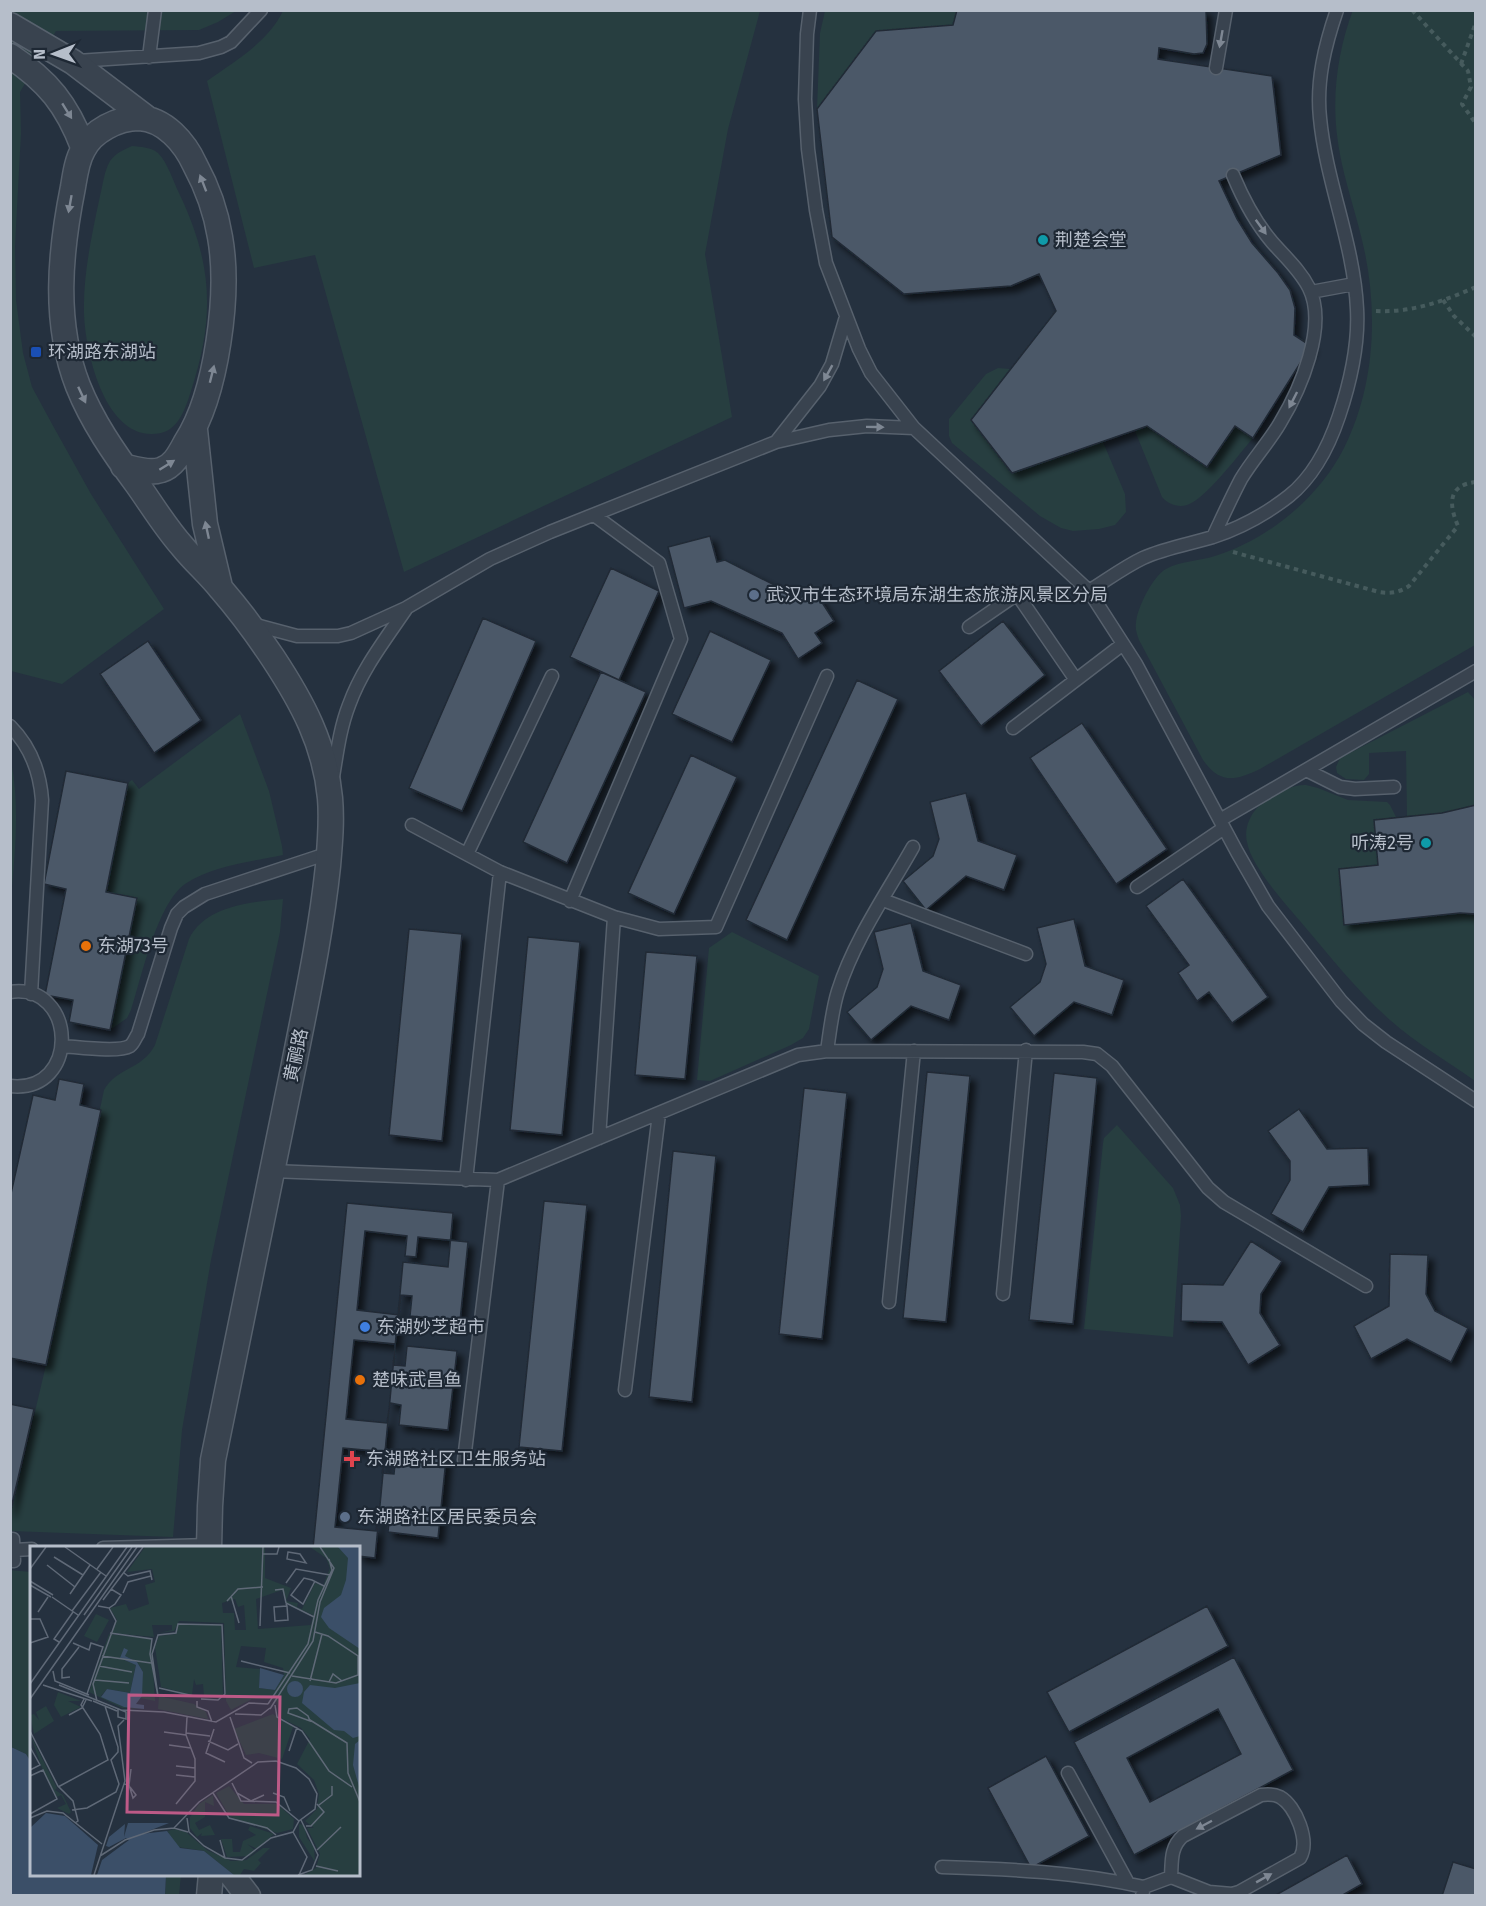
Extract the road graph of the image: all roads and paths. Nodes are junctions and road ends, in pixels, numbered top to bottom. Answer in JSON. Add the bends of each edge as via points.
{"nodes":[{"id":1,"x":155,"y":10,"type":"edge"},
{"id":2,"x":261,"y":10,"type":"edge"},
{"id":3,"x":810,"y":10,"type":"edge"},
{"id":4,"x":1226,"y":10,"type":"edge"},
{"id":5,"x":1336,"y":10,"type":"edge"},
{"id":6,"x":1412,"y":10,"type":"edge"},
{"id":7,"x":1476,"y":22,"type":"edge"},
{"id":8,"x":10,"y":25,"type":"edge"},
{"id":9,"x":10,"y":56,"type":"edge"},
{"id":10,"x":149,"y":57,"type":"junction"},
{"id":11,"x":73,"y":62,"type":"junction"},
{"id":12,"x":1461,"y":64,"type":"junction"},
{"id":13,"x":1216,"y":68,"type":"dead end"},
{"id":14,"x":148,"y":119,"type":"junction"},
{"id":15,"x":1476,"y":124,"type":"edge"},
{"id":16,"x":83,"y":147,"type":"junction"},
{"id":17,"x":1233,"y":175,"type":"dead end"},
{"id":18,"x":1354,"y":284,"type":"junction"},
{"id":19,"x":1476,"y":286,"type":"edge"},
{"id":20,"x":1311,"y":292,"type":"junction"},
{"id":21,"x":1443,"y":300,"type":"junction"},
{"id":22,"x":1357,"y":309,"type":"junction"},
{"id":23,"x":846,"y":317,"type":"junction"},
{"id":24,"x":1476,"y":337,"type":"edge"},
{"id":25,"x":914,"y":428,"type":"junction"},
{"id":26,"x":195,"y":430,"type":"junction"},
{"id":27,"x":776,"y":442,"type":"junction"},
{"id":28,"x":123,"y":466,"type":"junction"},
{"id":29,"x":1476,"y":482,"type":"edge"},
{"id":30,"x":594,"y":515,"type":"junction"},
{"id":31,"x":1213,"y":537,"type":"junction"},
{"id":32,"x":1194,"y":542,"type":"junction"},
{"id":33,"x":220,"y":587,"type":"junction"},
{"id":34,"x":1089,"y":591,"type":"junction"},
{"id":35,"x":406,"y":608,"type":"junction"},
{"id":36,"x":250,"y":624,"type":"junction"},
{"id":37,"x":969,"y":627,"type":"dead end"},
{"id":38,"x":1123,"y":644,"type":"junction"},
{"id":39,"x":1476,"y":671,"type":"edge"},
{"id":40,"x":552,"y":676,"type":"dead end"},
{"id":41,"x":827,"y":676,"type":"dead end"},
{"id":42,"x":1076,"y":680,"type":"junction"},
{"id":43,"x":10,"y":726,"type":"edge"},
{"id":44,"x":1013,"y":728,"type":"dead end"},
{"id":45,"x":1306,"y":770,"type":"junction"},
{"id":46,"x":1394,"y":787,"type":"dead end"},
{"id":47,"x":330,"y":797,"type":"junction"},
{"id":48,"x":1222,"y":824,"type":"junction"},
{"id":49,"x":412,"y":825,"type":"dead end"},
{"id":50,"x":913,"y":847,"type":"dead end"},
{"id":51,"x":329,"y":853,"type":"junction"},
{"id":52,"x":467,"y":854,"type":"junction"},
{"id":53,"x":500,"y":872,"type":"junction"},
{"id":54,"x":1137,"y":886,"type":"dead end"},
{"id":55,"x":883,"y":900,"type":"junction"},
{"id":56,"x":570,"y":901,"type":"junction"},
{"id":57,"x":614,"y":917,"type":"junction"},
{"id":58,"x":1026,"y":954,"type":"dead end"},
{"id":59,"x":10,"y":992,"type":"edge"},
{"id":60,"x":31,"y":994,"type":"junction"},
{"id":61,"x":63,"y":1046,"type":"junction"},
{"id":62,"x":1026,"y":1050,"type":"junction"},
{"id":63,"x":827,"y":1051,"type":"junction"},
{"id":64,"x":914,"y":1051,"type":"junction"},
{"id":65,"x":10,"y":1086,"type":"edge"},
{"id":66,"x":1476,"y":1101,"type":"edge"},
{"id":67,"x":658,"y":1114,"type":"junction"},
{"id":68,"x":599,"y":1138,"type":"junction"},
{"id":69,"x":272,"y":1171,"type":"junction"},
{"id":70,"x":466,"y":1180,"type":"junction"},
{"id":71,"x":498,"y":1180,"type":"junction"},
{"id":72,"x":1366,"y":1286,"type":"dead end"},
{"id":73,"x":1003,"y":1294,"type":"dead end"},
{"id":74,"x":889,"y":1302,"type":"dead end"},
{"id":75,"x":625,"y":1390,"type":"dead end"},
{"id":76,"x":464,"y":1460,"type":"dead end"},
{"id":77,"x":209,"y":1546,"type":"edge"},
{"id":78,"x":30,"y":1549,"type":"edge"},
{"id":79,"x":12,"y":1550,"type":"edge"},
{"id":80,"x":1068,"y":1773,"type":"dead end"},
{"id":81,"x":942,"y":1867,"type":"dead end"},
{"id":82,"x":211,"y":1876,"type":"edge"},
{"id":83,"x":232,"y":1876,"type":"edge"},
{"id":84,"x":1171,"y":1877,"type":"junction"},
{"id":85,"x":1128,"y":1883,"type":"junction"},
{"id":86,"x":1143,"y":1891,"type":"edge"},
{"id":87,"x":209,"y":1896,"type":"edge"},
{"id":88,"x":248,"y":1896,"type":"edge"}],
"edges":[{"from":1,"to":10,"type":"lane"},
{"from":2,"to":10,"type":"lane","via":[[238,36],[221,47]]},
{"from":3,"to":23,"type":"lane","via":[[805,99],[808,149],[826,263]]},
{"from":4,"to":13,"type":"lane","one_way":true},
{"from":5,"to":18,"type":"lane","via":[[1322,62],[1320,116]]},
{"from":6,"to":12,"type":"path"},
{"from":7,"to":12,"type":"path"},
{"from":8,"to":11,"type":"street"},
{"from":9,"to":16,"type":"street","one_way":true,"via":[[52,90],[74,122]]},
{"from":10,"to":11,"type":"lane"},
{"from":11,"to":14,"type":"street"},
{"from":12,"to":15,"type":"path","via":[[1471,82],[1462,104]]},
{"from":14,"to":16,"type":"street","via":[[116,122]]},
{"from":26,"to":14,"type":"street","one_way":true,"via":[[220,331],[220,238],[207,190],[189,152],[169,131]]},
{"from":16,"to":28,"type":"street","name":"黄鹂路","one_way":true,"via":[[64,244],[62,320],[77,383]]},
{"from":17,"to":20,"type":"lane","one_way":true,"via":[[1251,214],[1301,274]]},
{"from":18,"to":20,"type":"lane"},
{"from":18,"to":22,"type":"lane"},
{"from":19,"to":21,"type":"path"},
{"from":20,"to":31,"type":"lane","one_way":true,"via":[[1314,338],[1295,397],[1242,479]]},
{"from":21,"to":22,"type":"path","via":[[1398,310]]},
{"from":21,"to":24,"type":"path"},
{"from":22,"to":31,"type":"lane","via":[[1347,391],[1318,463],[1290,495],[1269,511]]},
{"from":23,"to":25,"type":"lane","via":[[872,373]]},
{"from":23,"to":27,"type":"lane","one_way":true,"via":[[832,364],[820,386]]},
{"from":27,"to":25,"type":"lane","one_way":true,"via":[[867,426]]},
{"from":25,"to":34,"type":"lane"},
{"from":28,"to":26,"type":"street","one_way":true,"via":[[162,470],[175,461]]},
{"from":33,"to":26,"type":"street","one_way":true,"via":[[206,524]]},
{"from":27,"to":30,"type":"lane"},
{"from":28,"to":33,"type":"street","name":"黄鹂路","via":[[181,545]]},
{"from":29,"to":32,"type":"path","via":[[1463,484],[1453,496],[1452,510],[1458,526],[1409,586],[1395,592],[1379,592]]},
{"from":30,"to":35,"type":"lane","via":[[490,559]]},
{"from":30,"to":56,"type":"lane","via":[[659,563],[681,639]]},
{"from":31,"to":32,"type":"lane"},
{"from":32,"to":34,"type":"lane","via":[[1143,558]]},
{"from":33,"to":36,"type":"street","name":"黄鹂路"},
{"from":34,"to":38,"type":"lane"},
{"from":35,"to":36,"type":"lane","via":[[338,636],[297,636]]},
{"from":35,"to":47,"type":"lane","via":[[373,656],[348,705]]},
{"from":36,"to":47,"type":"street","name":"黄鹂路","via":[[309,717]]},
{"from":37,"to":42,"type":"lane","via":[[1017,594]]},
{"from":38,"to":42,"type":"lane"},
{"from":38,"to":48,"type":"lane"},
{"from":39,"to":45,"type":"lane"},
{"from":40,"to":52,"type":"lane"},
{"from":41,"to":57,"type":"lane","via":[[716,927],[659,929]]},
{"from":42,"to":44,"type":"lane"},
{"from":43,"to":60,"type":"lane","via":[[35,762],[41,789]]},
{"from":45,"to":46,"type":"lane","via":[[1340,787]]},
{"from":45,"to":48,"type":"lane"},
{"from":47,"to":51,"type":"street","name":"黄鹂路"},
{"from":48,"to":54,"type":"lane"},
{"from":48,"to":66,"type":"lane","via":[[1268,906],[1341,1001],[1386,1042]]},
{"from":49,"to":52,"type":"lane"},
{"from":50,"to":55,"type":"lane"},
{"from":51,"to":61,"type":"lane","via":[[205,894],[184,907],[171,928],[133,1043],[118,1049]]},
{"from":51,"to":69,"type":"street","name":"黄鹂路","via":[[312,978]]},
{"from":52,"to":53,"type":"lane"},
{"from":53,"to":56,"type":"lane"},
{"from":53,"to":70,"type":"lane"},
{"from":55,"to":58,"type":"lane"},
{"from":55,"to":63,"type":"lane","via":[[844,974]]},
{"from":56,"to":57,"type":"lane"},
{"from":57,"to":68,"type":"lane"},
{"from":59,"to":60,"type":"lane"},
{"from":60,"to":61,"type":"lane","via":[[56,1014]]},
{"from":61,"to":65,"type":"lane","via":[[48,1074],[35,1083]]},
{"from":62,"to":64,"type":"lane"},
{"from":62,"to":72,"type":"lane","via":[[1083,1052],[1105,1058],[1208,1188],[1224,1202]]},
{"from":62,"to":73,"type":"lane"},
{"from":63,"to":64,"type":"lane"},
{"from":63,"to":67,"type":"lane","via":[[798,1055]]},
{"from":64,"to":74,"type":"lane"},
{"from":67,"to":68,"type":"lane"},
{"from":67,"to":75,"type":"lane"},
{"from":68,"to":71,"type":"lane"},
{"from":69,"to":70,"type":"lane"},
{"from":69,"to":77,"type":"street","name":"黄鹂路","via":[[213,1460]]},
{"from":70,"to":71,"type":"lane"},
{"from":71,"to":76,"type":"lane"},
{"from":78,"to":79,"type":"lane"},
{"from":80,"to":85,"type":"lane"},
{"from":81,"to":85,"type":"lane","via":[[1046,1871]]},
{"from":82,"to":87,"type":"street"},
{"from":83,"to":88,"type":"street"},
{"from":84,"to":84,"type":"lane","one_way":true,"via":[[1218,1894],[1239,1892],[1300,1858],[1303,1833],[1282,1798],[1261,1795],[1176,1842]]},
{"from":84,"to":86,"type":"lane"},
{"from":85,"to":86,"type":"lane"}]}
